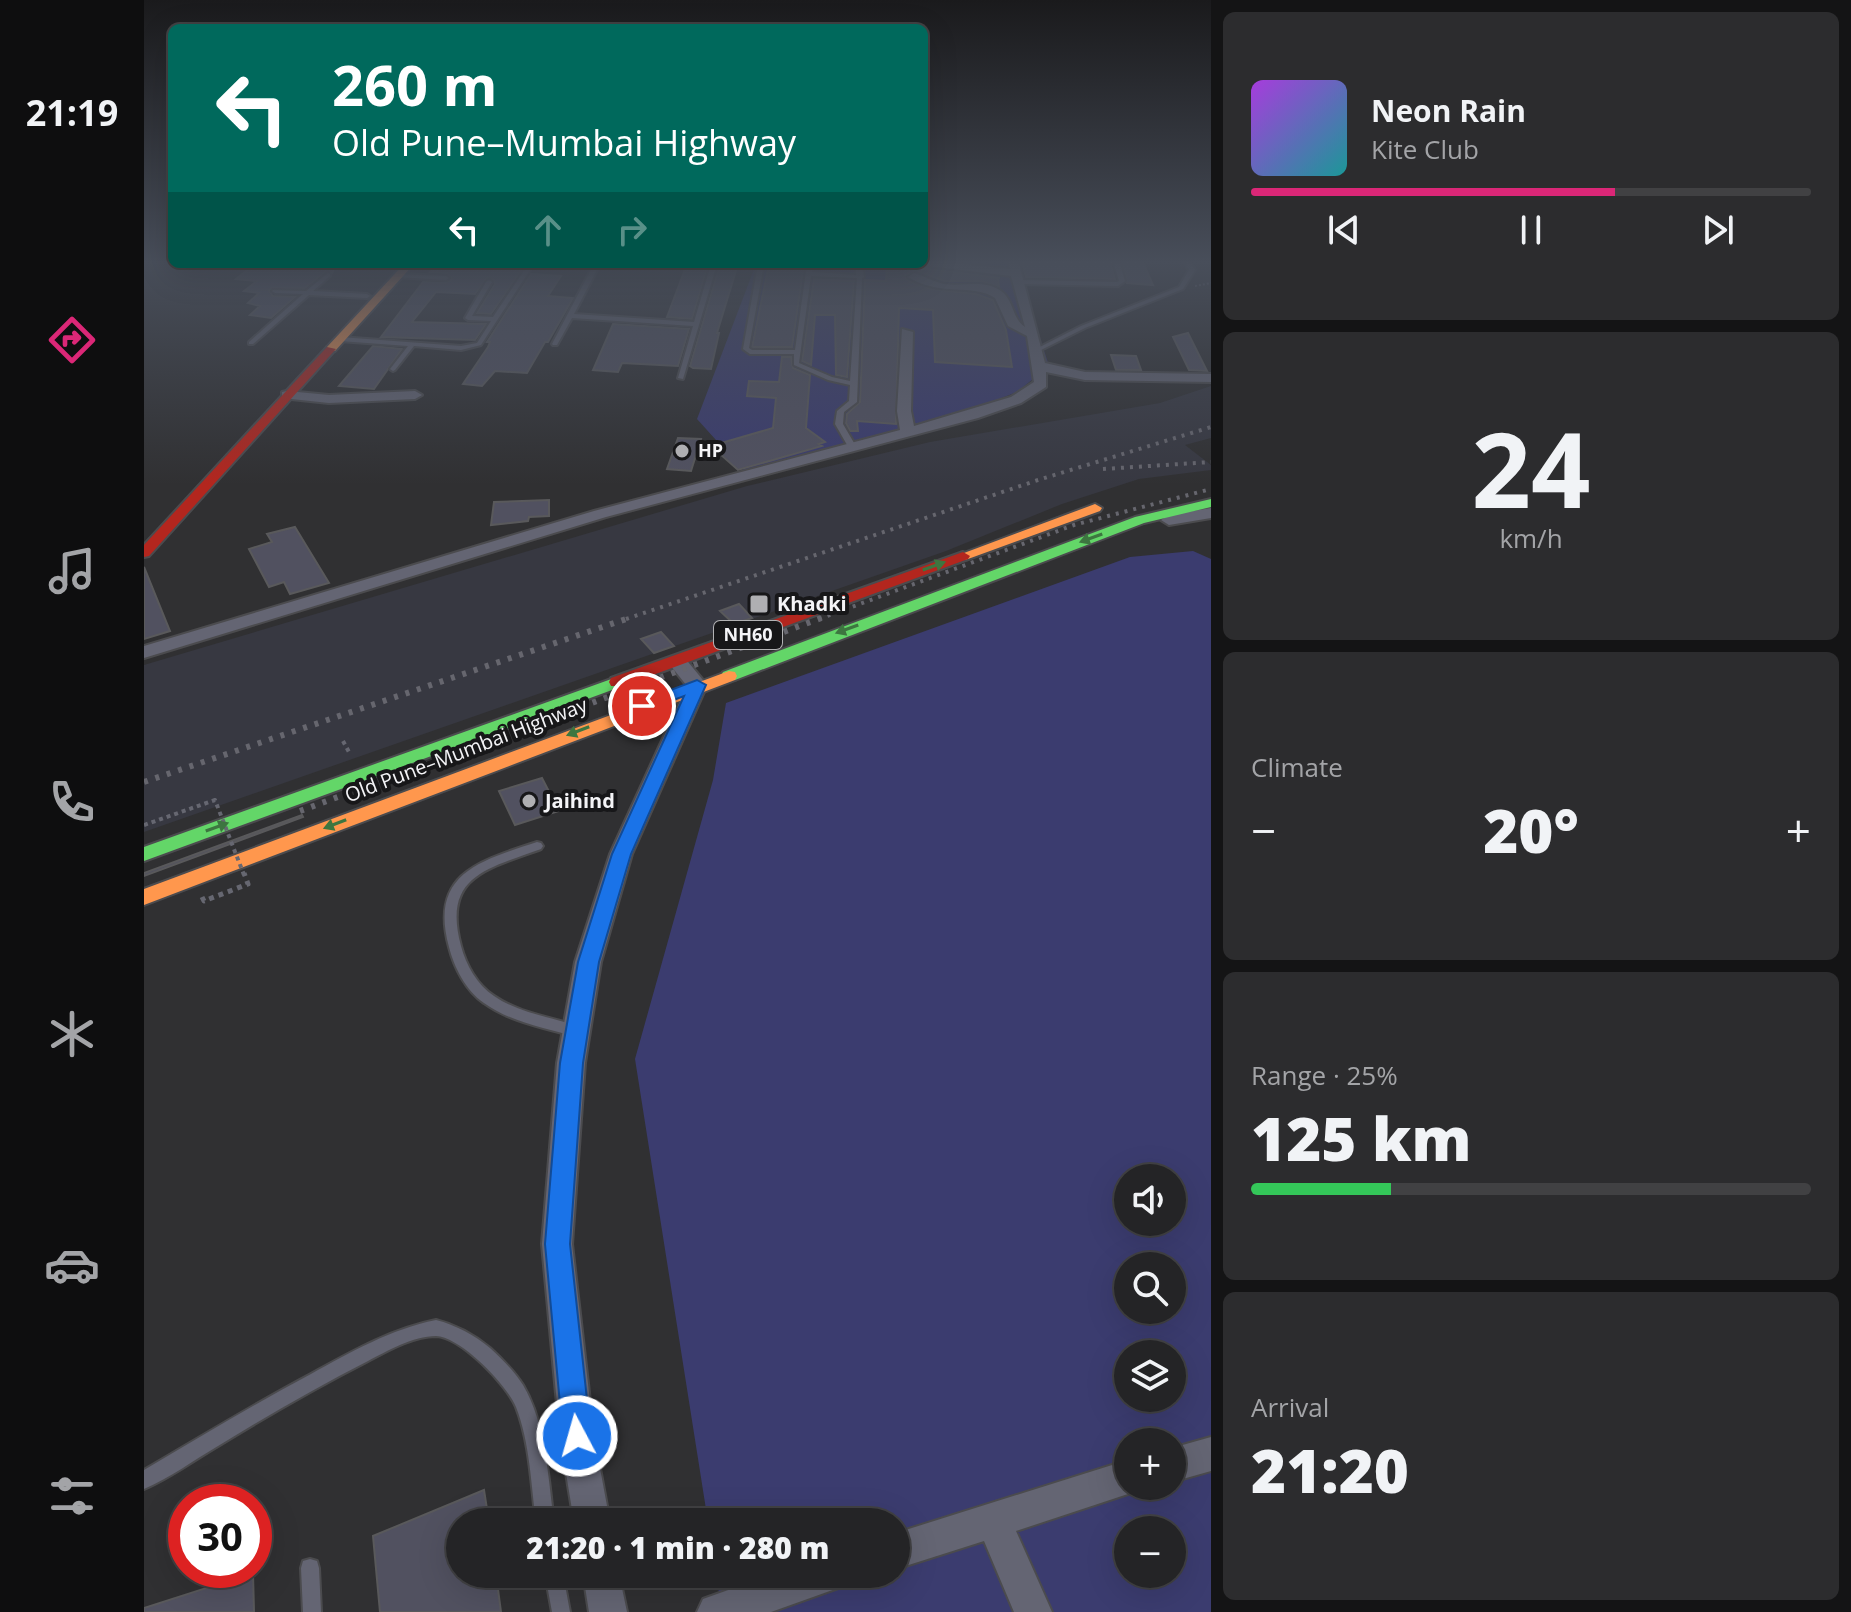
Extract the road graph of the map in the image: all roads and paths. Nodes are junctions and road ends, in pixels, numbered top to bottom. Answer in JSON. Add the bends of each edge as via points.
{"nodes":[{"id":1,"x":260,"y":335,"type":"edge"},
{"id":2,"x":331,"y":335,"type":"edge"},
{"id":3,"x":343,"y":335,"type":"edge"},
{"id":4,"x":487,"y":335,"type":"edge"},
{"id":5,"x":560,"y":335,"type":"edge"},
{"id":6,"x":693,"y":335,"type":"edge"},
{"id":7,"x":748,"y":335,"type":"edge"},
{"id":8,"x":800,"y":335,"type":"edge"},
{"id":9,"x":857,"y":335,"type":"edge"},
{"id":10,"x":907,"y":335,"type":"edge"},
{"id":11,"x":1024,"y":335,"type":"edge"},
{"id":12,"x":1033,"y":335,"type":"edge"},
{"id":13,"x":1067,"y":335,"type":"edge"},
{"id":14,"x":340,"y":339,"type":"junction"},
{"id":15,"x":251,"y":343,"type":"dead end"},
{"id":16,"x":413,"y":344,"type":"junction"},
{"id":17,"x":555,"y":344,"type":"dead end"},
{"id":18,"x":1037,"y":350,"type":"junction"},
{"id":19,"x":798,"y":352,"type":"junction"},
{"id":20,"x":393,"y":369,"type":"dead end"},
{"id":21,"x":681,"y":378,"type":"dead end"},
{"id":22,"x":1211,"y":378,"type":"edge"},
{"id":23,"x":853,"y":384,"type":"junction"},
{"id":24,"x":287,"y":395,"type":"junction"},
{"id":25,"x":415,"y":395,"type":"dead end"},
{"id":26,"x":908,"y":433,"type":"junction"},
{"id":27,"x":853,"y":448,"type":"junction"},
{"id":28,"x":1211,"y":503,"type":"edge"},
{"id":29,"x":1110,"y":504,"type":"dead end"},
{"id":30,"x":1211,"y":513,"type":"edge"},
{"id":31,"x":1140,"y":520,"type":"junction"},
{"id":32,"x":144,"y":536,"type":"edge"},
{"id":33,"x":144,"y":553,"type":"edge"},
{"id":34,"x":144,"y":652,"type":"edge"},
{"id":35,"x":677,"y":661,"type":"junction"},
{"id":36,"x":697,"y":685,"type":"junction"},
{"id":37,"x":144,"y":825,"type":"edge"},
{"id":38,"x":537,"y":846,"type":"dead end"},
{"id":39,"x":144,"y":854,"type":"edge"},
{"id":40,"x":144,"y":897,"type":"edge"},
{"id":41,"x":202,"y":897,"type":"dead end"},
{"id":42,"x":577,"y":1031,"type":"junction"},
{"id":43,"x":1211,"y":1454,"type":"edge"},
{"id":44,"x":1186,"y":1461,"type":"edge"},
{"id":45,"x":144,"y":1480,"type":"edge"},
{"id":46,"x":1114,"y":1482,"type":"edge"},
{"id":47,"x":543,"y":1508,"type":"edge"},
{"id":48,"x":590,"y":1508,"type":"edge"},
{"id":49,"x":992,"y":1519,"type":"junction"},
{"id":50,"x":910,"y":1546,"type":"edge"},
{"id":51,"x":310,"y":1568,"type":"dead end"},
{"id":52,"x":557,"y":1588,"type":"edge"},
{"id":53,"x":604,"y":1588,"type":"edge"},
{"id":54,"x":787,"y":1588,"type":"edge"},
{"id":55,"x":312,"y":1612,"type":"edge"},
{"id":56,"x":561,"y":1612,"type":"edge"},
{"id":57,"x":608,"y":1612,"type":"edge"},
{"id":58,"x":716,"y":1612,"type":"edge"},
{"id":59,"x":1033,"y":1612,"type":"edge"}],
"edges":[{"from":1,"to":15,"type":"lane"},
{"from":2,"to":32,"type":"main road"},
{"from":3,"to":14,"type":"main road"},
{"from":4,"to":16,"type":"lane","via":[[474,346]]},
{"from":5,"to":17,"type":"lane"},
{"from":6,"to":21,"type":"lane"},
{"from":7,"to":19,"type":"lane","via":[[750,352]]},
{"from":8,"to":19,"type":"lane"},
{"from":9,"to":23,"type":"lane"},
{"from":10,"to":26,"type":"street"},
{"from":11,"to":18,"type":"street"},
{"from":12,"to":18,"type":"street"},
{"from":13,"to":18,"type":"lane"},
{"from":14,"to":16,"type":"lane"},
{"from":14,"to":24,"type":"main road"},
{"from":16,"to":20,"type":"lane"},
{"from":18,"to":22,"type":"street","via":[[1085,376]]},
{"from":18,"to":26,"type":"street","via":[[1041,384],[1016,400]]},
{"from":19,"to":23,"type":"lane","via":[[796,364],[806,370]]},
{"from":23,"to":27,"type":"lane","via":[[853,402],[841,411],[839,424]]},
{"from":24,"to":25,"type":"street"},
{"from":24,"to":33,"type":"main road"},
{"from":26,"to":27,"type":"street"},
{"from":27,"to":34,"type":"street","via":[[600,514]]},
{"from":28,"to":31,"type":"main road","name":"Old Pune–Mumbai Highway","number":"NH60"},
{"from":35,"to":29,"type":"main road","name":"Old Pune–Mumbai Highway","number":"NH60","one_way":true},
{"from":30,"to":31,"type":"street"},
{"from":31,"to":36,"type":"main road","name":"Old Pune–Mumbai Highway","number":"NH60","one_way":true},
{"from":35,"to":36,"type":"street"},
{"from":39,"to":35,"type":"main road","name":"Old Pune–Mumbai Highway","number":"NH60","one_way":true},
{"from":36,"to":40,"type":"main road","name":"Old Pune–Mumbai Highway","number":"NH60","one_way":true},
{"from":36,"to":42,"type":"street","via":[[621,854],[588,962]]},
{"from":37,"to":41,"type":"path","bridge":true,"via":[[215,800],[248,884],[204,901]]},
{"from":38,"to":42,"type":"lane","via":[[465,878],[454,893],[448,928],[473,985],[491,1002]]},
{"from":42,"to":48,"type":"street","via":[[557,1244]]},
{"from":43,"to":44,"type":"street"},
{"from":45,"to":47,"type":"lane","via":[[364,1354],[413,1332],[436,1328],[462,1337],[518,1392]]},
{"from":46,"to":49,"type":"street"},
{"from":49,"to":50,"type":"street"},
{"from":49,"to":59,"type":"street"},
{"from":51,"to":55,"type":"lane"},
{"from":52,"to":56,"type":"lane"},
{"from":53,"to":57,"type":"street"},
{"from":54,"to":58,"type":"street"}]}
